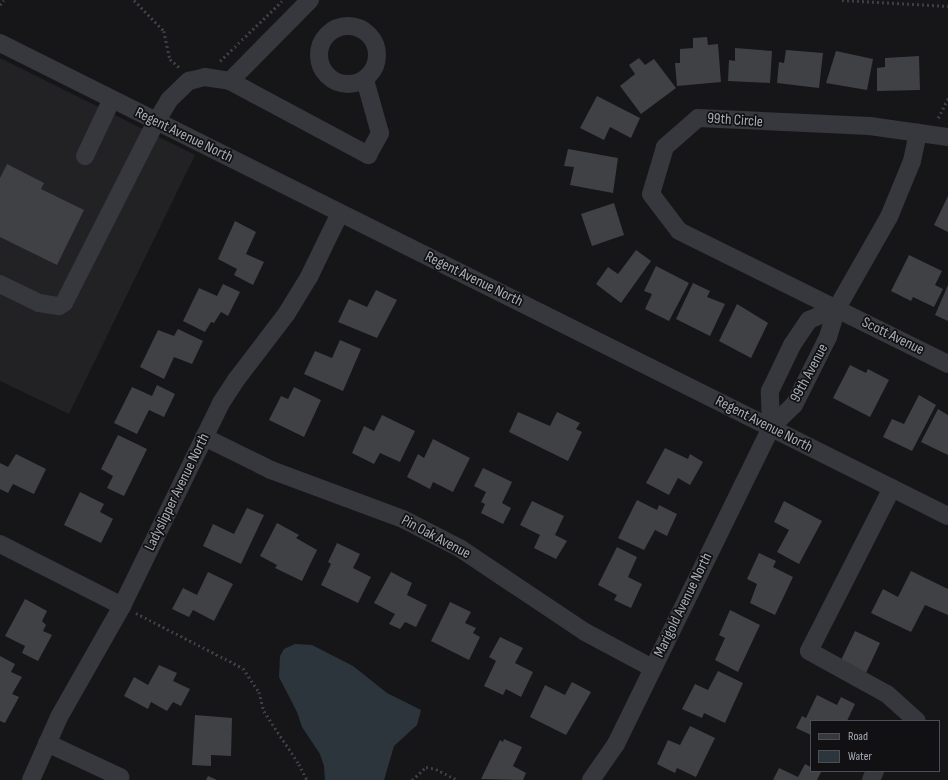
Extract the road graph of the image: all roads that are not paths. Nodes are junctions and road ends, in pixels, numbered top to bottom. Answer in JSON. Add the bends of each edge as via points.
{"nodes":[{"id":1,"x":310,"y":0,"type":"edge"},
{"id":2,"x":0,"y":43,"type":"edge"},
{"id":3,"x":365,"y":80,"type":"dead end"},
{"id":4,"x":230,"y":81,"type":"junction"},
{"id":5,"x":112,"y":99,"type":"junction"},
{"id":6,"x":156,"y":122,"type":"junction"},
{"id":7,"x":933,"y":135,"type":"edge"},
{"id":8,"x":85,"y":156,"type":"dead end"},
{"id":9,"x":340,"y":213,"type":"junction"},
{"id":10,"x":0,"y":284,"type":"edge"},
{"id":11,"x":837,"y":308,"type":"junction"},
{"id":12,"x":948,"y":364,"type":"edge"},
{"id":13,"x":771,"y":427,"type":"junction"},
{"id":14,"x":204,"y":437,"type":"junction"},
{"id":15,"x":892,"y":488,"type":"junction"},
{"id":16,"x":948,"y":516,"type":"edge"},
{"id":17,"x":0,"y":544,"type":"edge"},
{"id":18,"x":122,"y":606,"type":"junction"},
{"id":19,"x":652,"y":668,"type":"junction"},
{"id":20,"x":916,"y":720,"type":"edge"},
{"id":21,"x":47,"y":743,"type":"junction"},
{"id":22,"x":120,"y":777,"type":"dead end"},
{"id":23,"x":31,"y":780,"type":"edge"},
{"id":24,"x":592,"y":780,"type":"edge"}],
"edges":[{"from":1,"to":4,"type":"street"},
{"from":2,"to":5,"type":"street","name":"Regent Avenue North"},
{"from":3,"to":4,"type":"street","via":[[380,133],[368,155]]},
{"from":4,"to":6,"type":"street","via":[[205,77],[189,80],[169,100]]},
{"from":5,"to":6,"type":"street","name":"Regent Avenue North"},
{"from":5,"to":8,"type":"street"},
{"from":6,"to":9,"type":"street","name":"Regent Avenue North"},
{"from":6,"to":10,"type":"street","via":[[64,303],[60,306],[38,303]]},
{"from":7,"to":11,"type":"street","name":"99th Avenue","via":[[912,161],[889,218]]},
{"from":7,"to":11,"type":"street","name":"99th Circle","via":[[870,126],[698,118],[665,147],[651,194],[679,231]]},
{"from":9,"to":13,"type":"street","name":"Regent Avenue North"},
{"from":9,"to":14,"type":"street","name":"Ladyslipper Avenue North","via":[[309,277],[287,313],[236,380]]},
{"from":11,"to":12,"type":"street","name":"Scott Avenue"},
{"from":11,"to":13,"type":"street","name":"99th Avenue","via":[[828,337],[794,405]]},
{"from":11,"to":13,"type":"street","name":"99th Avenue","via":[[809,320],[792,346],[770,391]]},
{"from":13,"to":15,"type":"street","name":"Regent Avenue North"},
{"from":13,"to":19,"type":"street","name":"Marigold Avenue North"},
{"from":14,"to":18,"type":"street","name":"Ladyslipper Avenue North"},
{"from":14,"to":19,"type":"street","name":"Pin Oak Avenue","via":[[271,470],[403,519],[461,549],[585,632]]},
{"from":15,"to":16,"type":"street","name":"Regent Avenue North"},
{"from":15,"to":20,"type":"street","via":[[809,651],[887,694]]},
{"from":17,"to":18,"type":"street"},
{"from":18,"to":21,"type":"street","name":"Ladyslipper Avenue North"},
{"from":19,"to":24,"type":"street","name":"Marigold Avenue North","via":[[616,744]]},
{"from":21,"to":22,"type":"street"},
{"from":21,"to":23,"type":"street","name":"Ladyslipper Avenue North"}]}
